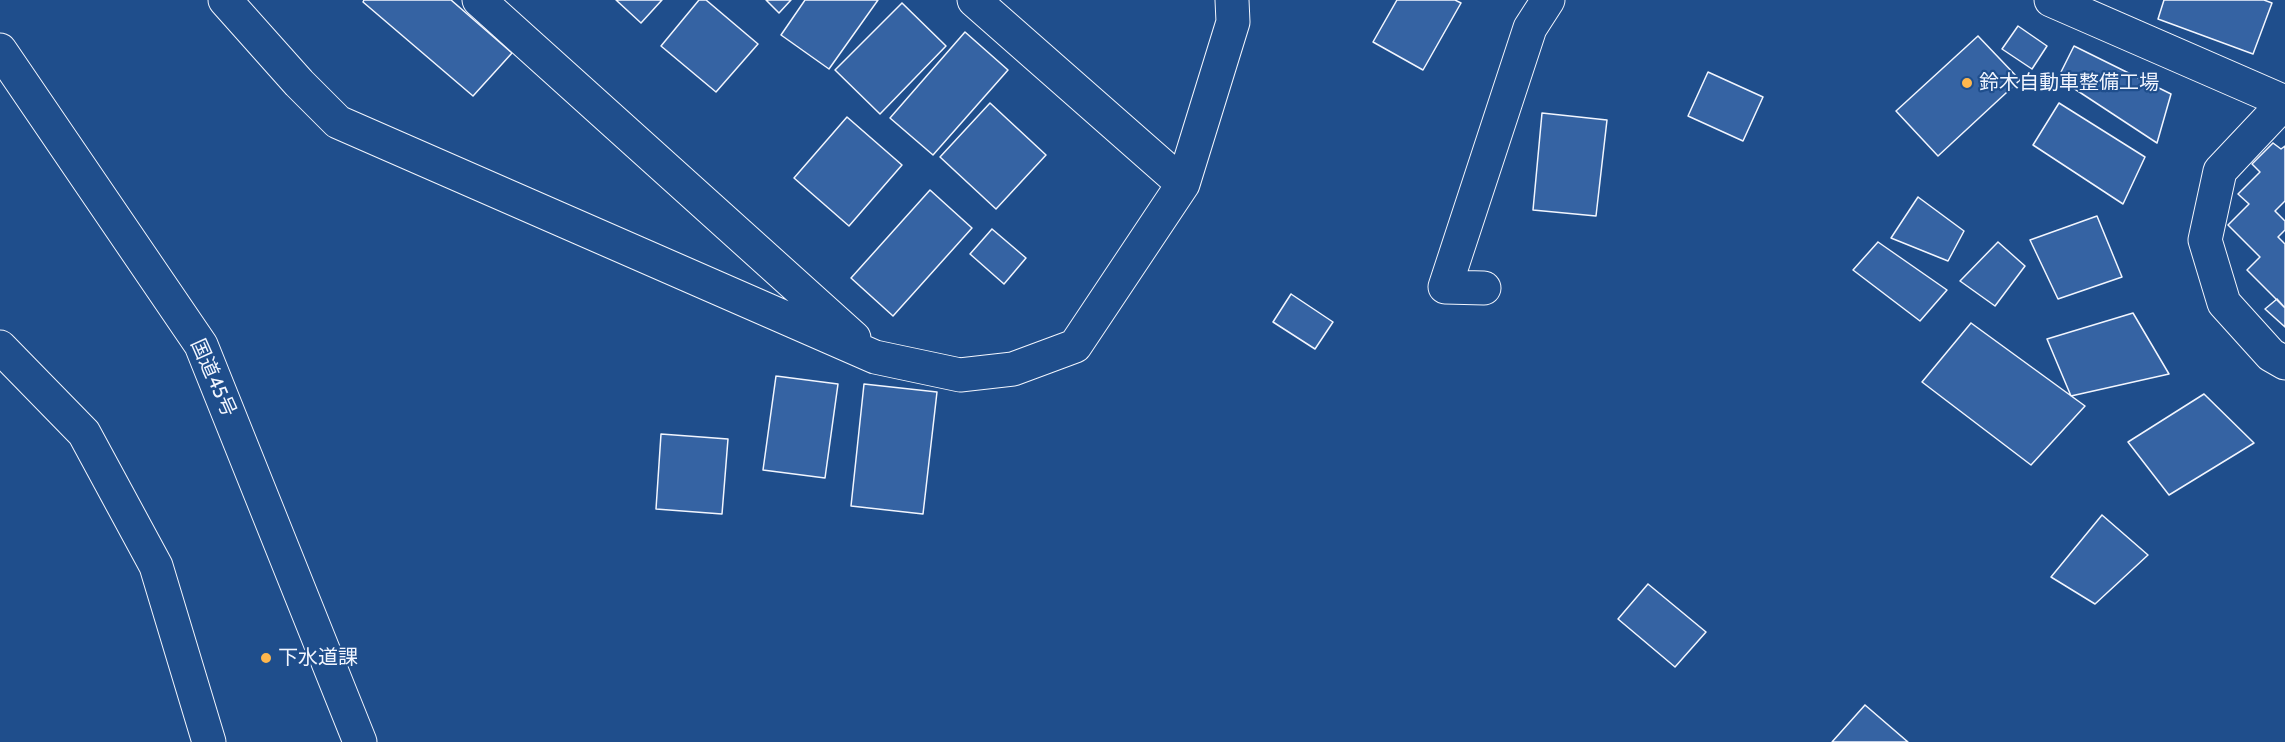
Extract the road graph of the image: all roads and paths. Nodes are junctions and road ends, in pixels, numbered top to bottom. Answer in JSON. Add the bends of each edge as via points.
{"nodes":[{"id":1,"x":225,"y":0,"type":"edge"},
{"id":2,"x":478,"y":0,"type":"edge"},
{"id":3,"x":974,"y":0,"type":"edge"},
{"id":4,"x":1232,"y":0,"type":"edge"},
{"id":5,"x":1548,"y":0,"type":"edge"},
{"id":6,"x":2051,"y":0,"type":"edge"},
{"id":7,"x":0,"y":50,"type":"edge"},
{"id":8,"x":2285,"y":102,"type":"edge"},
{"id":9,"x":1183,"y":184,"type":"junction"},
{"id":10,"x":1484,"y":288,"type":"dead end"},
{"id":11,"x":0,"y":346,"type":"edge"},
{"id":12,"x":875,"y":357,"type":"junction"},
{"id":13,"x":2285,"y":363,"type":"edge"},
{"id":14,"x":209,"y":742,"type":"edge"},
{"id":15,"x":360,"y":742,"type":"edge"}],
"edges":[{"from":1,"to":12,"type":"main road","via":[[338,122]]},
{"from":2,"to":12,"type":"main road"},
{"from":3,"to":9,"type":"main road"},
{"from":4,"to":9,"type":"main road","via":[[1233,22]]},
{"from":5,"to":10,"type":"main road","via":[[1530,28],[1445,287]]},
{"from":6,"to":8,"type":"main road"},
{"from":7,"to":15,"type":"main road","name":"国道45号","via":[[201,345]]},
{"from":8,"to":13,"type":"main road","via":[[2220,171],[2205,240],[2224,303],[2271,355]]},
{"from":9,"to":12,"type":"main road","via":[[1075,346],[1013,369],[960,375]]},
{"from":11,"to":14,"type":"main road","via":[[84,434],[156,566]]}]}
